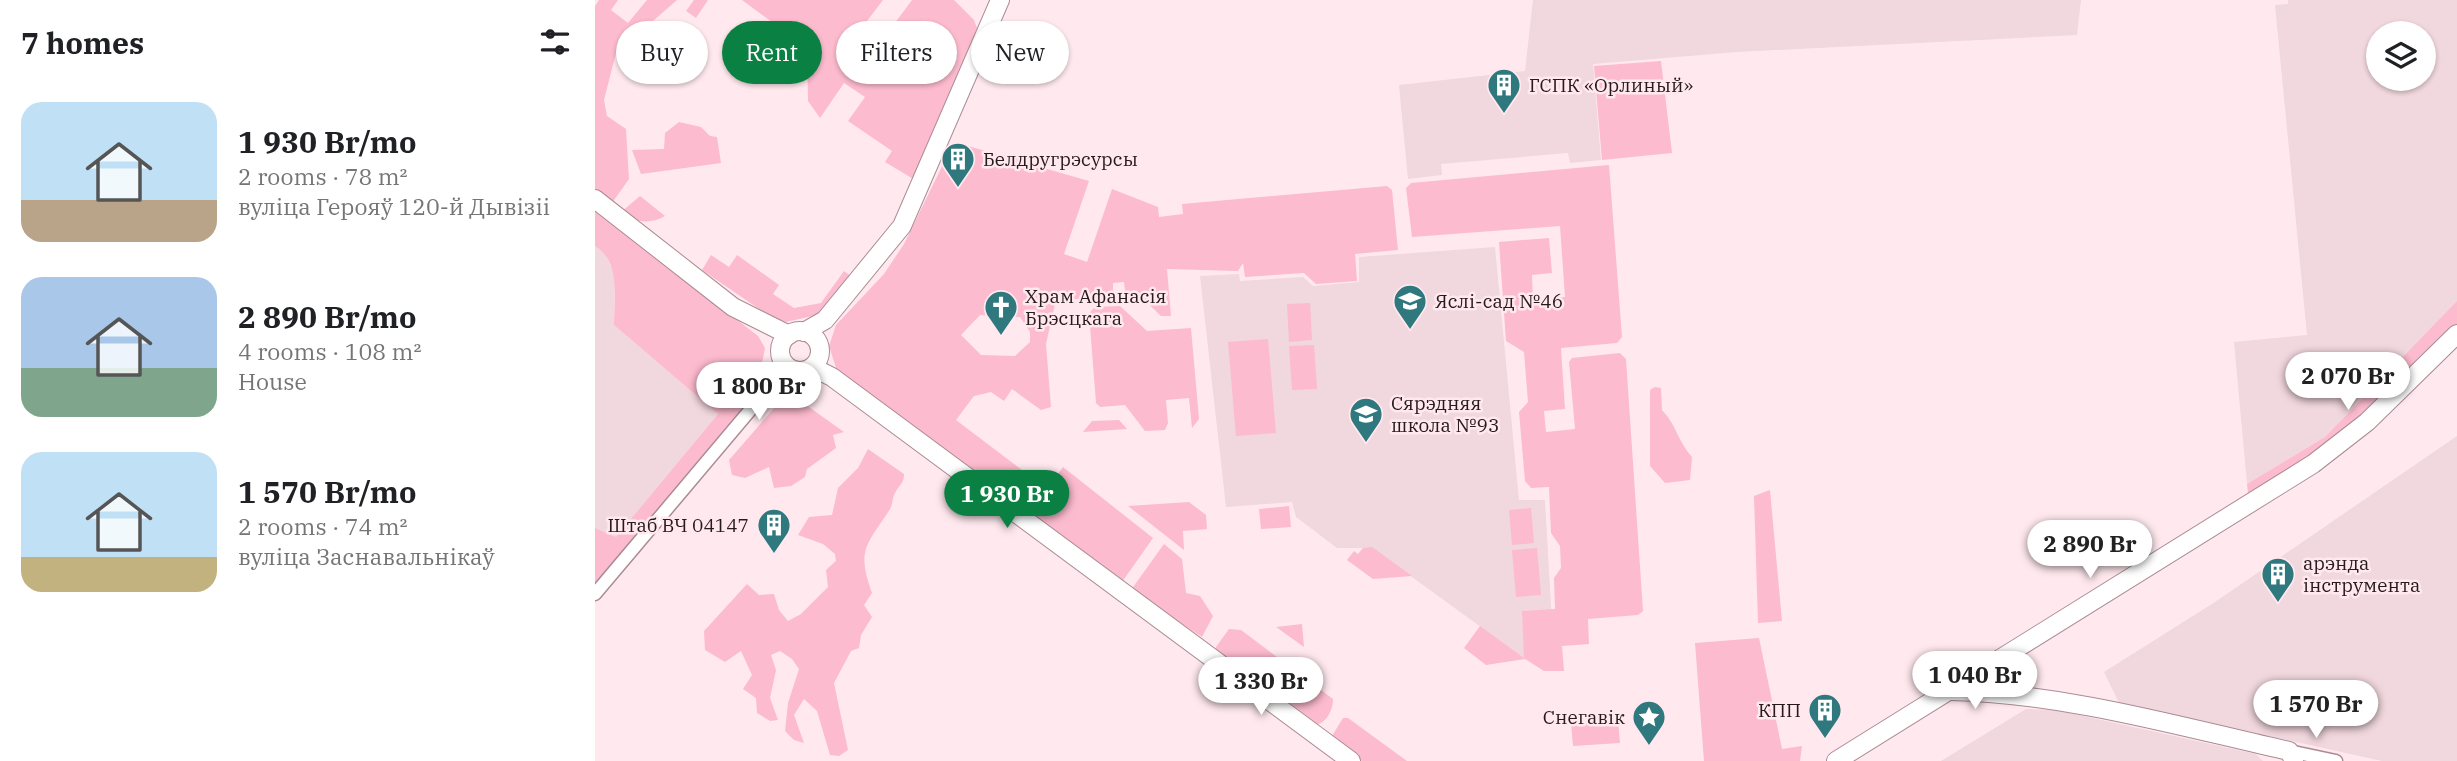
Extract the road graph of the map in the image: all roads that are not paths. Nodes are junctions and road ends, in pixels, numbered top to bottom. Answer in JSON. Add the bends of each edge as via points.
{"nodes":[{"id":1,"x":1000,"y":0,"type":"edge"},
{"id":2,"x":595,"y":199,"type":"edge"},
{"id":3,"x":2457,"y":334,"type":"edge"},
{"id":4,"x":801,"y":352,"type":"junction"},
{"id":5,"x":595,"y":594,"type":"edge"},
{"id":6,"x":1952,"y":691,"type":"junction"},
{"id":7,"x":2292,"y":756,"type":"edge"},
{"id":8,"x":1351,"y":761,"type":"edge"},
{"id":9,"x":1836,"y":761,"type":"edge"},
{"id":10,"x":2336,"y":761,"type":"edge"}],
"edges":[{"from":1,"to":4,"type":"street","via":[[902,226]]},
{"from":2,"to":4,"type":"street","via":[[733,307]]},
{"from":3,"to":6,"type":"street","via":[[2367,422],[2313,464]]},
{"from":4,"to":5,"type":"street"},
{"from":4,"to":8,"type":"street"},
{"from":6,"to":7,"type":"street","via":[[2068,702]]},
{"from":6,"to":9,"type":"street"},
{"from":7,"to":10,"type":"street"}]}
